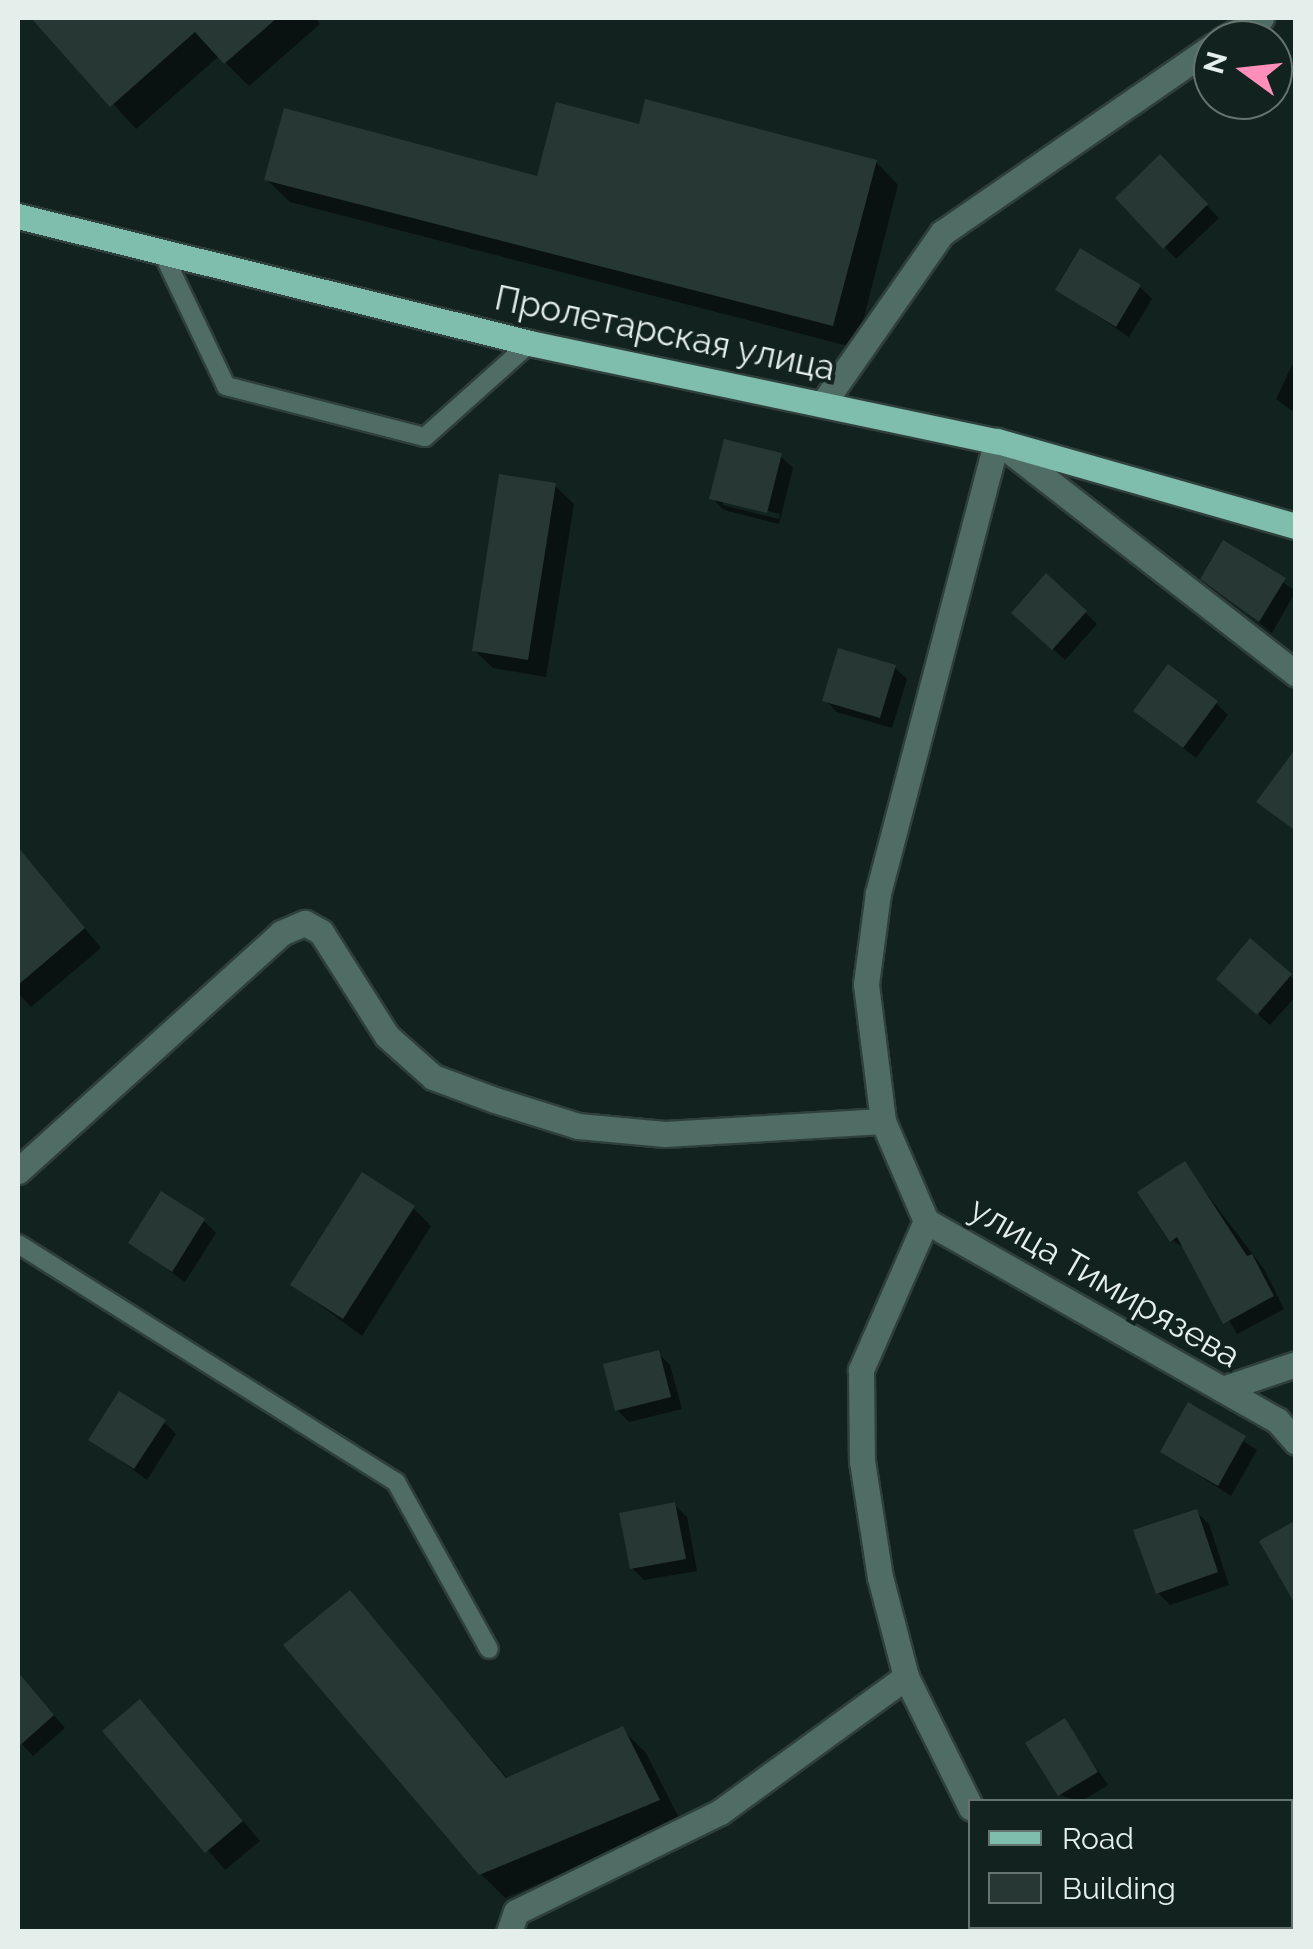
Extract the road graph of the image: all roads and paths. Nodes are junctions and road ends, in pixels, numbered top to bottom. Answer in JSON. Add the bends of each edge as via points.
{"nodes":[{"id":1,"x":1193,"y":60,"type":"edge"},
{"id":2,"x":18,"y":216,"type":"edge"},
{"id":3,"x":165,"y":258,"type":"junction"},
{"id":4,"x":530,"y":343,"type":"junction"},
{"id":5,"x":824,"y":402,"type":"junction"},
{"id":6,"x":997,"y":441,"type":"junction"},
{"id":7,"x":1296,"y":526,"type":"edge"},
{"id":8,"x":1296,"y":674,"type":"edge"},
{"id":9,"x":882,"y":1120,"type":"junction"},
{"id":10,"x":18,"y":1170,"type":"edge"},
{"id":11,"x":926,"y":1220,"type":"junction"},
{"id":12,"x":18,"y":1244,"type":"edge"},
{"id":13,"x":1296,"y":1364,"type":"edge"},
{"id":14,"x":1222,"y":1389,"type":"junction"},
{"id":15,"x":1296,"y":1442,"type":"edge"},
{"id":16,"x":489,"y":1649,"type":"dead end"},
{"id":17,"x":906,"y":1676,"type":"junction"},
{"id":18,"x":968,"y":1804,"type":"edge"},
{"id":19,"x":509,"y":1932,"type":"edge"}],
"edges":[{"from":1,"to":5,"type":"street","via":[[942,233]]},
{"from":2,"to":3,"type":"main road","name":"Пролетарская улица"},
{"from":3,"to":4,"type":"main road","name":"Пролетарская улица"},
{"from":3,"to":4,"type":"lane","via":[[226,386],[425,438]]},
{"from":4,"to":5,"type":"main road","name":"Пролетарская улица"},
{"from":5,"to":6,"type":"main road","name":"Пролетарская улица"},
{"from":6,"to":7,"type":"main road","name":"Пролетарская улица"},
{"from":6,"to":8,"type":"street"},
{"from":6,"to":9,"type":"street","via":[[878,893],[866,984]]},
{"from":9,"to":10,"type":"street","via":[[665,1134],[578,1126],[495,1100],[433,1077],[387,1036],[322,932],[305,923],[280,933]]},
{"from":9,"to":11,"type":"street"},
{"from":11,"to":14,"type":"street","name":"улица Тимирязева"},
{"from":11,"to":17,"type":"street","via":[[861,1370],[862,1462],[880,1577]]},
{"from":12,"to":16,"type":"lane","via":[[396,1482]]},
{"from":13,"to":14,"type":"street"},
{"from":14,"to":15,"type":"street","name":"улица Тимирязева","via":[[1277,1420]]},
{"from":17,"to":18,"type":"street"},
{"from":17,"to":19,"type":"street","via":[[720,1812],[516,1912]]}]}
